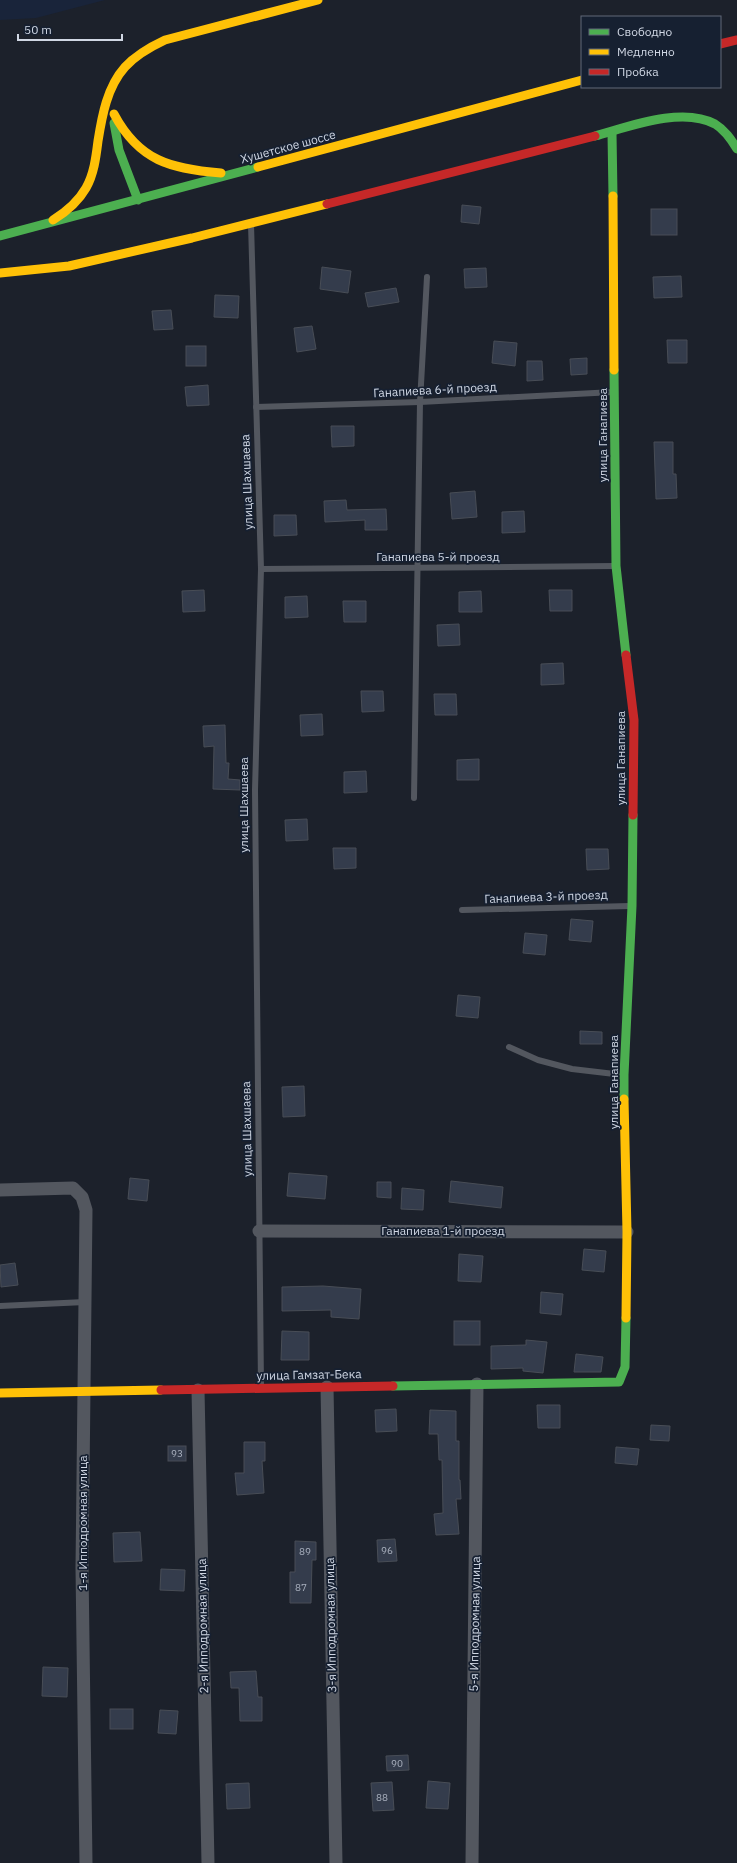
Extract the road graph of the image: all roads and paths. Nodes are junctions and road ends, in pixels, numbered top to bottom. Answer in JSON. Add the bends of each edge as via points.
{"nodes":[{"id":1,"x":318,"y":0,"type":"edge"},
{"id":2,"x":737,"y":40,"type":"edge"},
{"id":3,"x":721,"y":44,"type":"edge"},
{"id":4,"x":124,"y":68,"type":"junction"},
{"id":5,"x":581,"y":80,"type":"edge"},
{"id":6,"x":114,"y":114,"type":"junction"},
{"id":7,"x":612,"y":133,"type":"junction"},
{"id":8,"x":737,"y":149,"type":"edge"},
{"id":9,"x":235,"y":173,"type":"junction"},
{"id":10,"x":138,"y":200,"type":"junction"},
{"id":11,"x":251,"y":223,"type":"junction"},
{"id":12,"x":47,"y":224,"type":"junction"},
{"id":13,"x":0,"y":236,"type":"edge"},
{"id":14,"x":0,"y":273,"type":"edge"},
{"id":15,"x":428,"y":277,"type":"dead end"},
{"id":16,"x":615,"y":392,"type":"junction"},
{"id":17,"x":420,"y":402,"type":"junction"},
{"id":18,"x":256,"y":407,"type":"junction"},
{"id":19,"x":616,"y":566,"type":"junction"},
{"id":20,"x":417,"y":568,"type":"junction"},
{"id":21,"x":261,"y":569,"type":"junction"},
{"id":22,"x":414,"y":798,"type":"dead end"},
{"id":23,"x":632,"y":906,"type":"junction"},
{"id":24,"x":462,"y":910,"type":"dead end"},
{"id":25,"x":509,"y":1047,"type":"dead end"},
{"id":26,"x":624,"y":1075,"type":"junction"},
{"id":27,"x":0,"y":1190,"type":"edge"},
{"id":28,"x":259,"y":1231,"type":"junction"},
{"id":29,"x":627,"y":1232,"type":"junction"},
{"id":30,"x":85,"y":1302,"type":"junction"},
{"id":31,"x":0,"y":1306,"type":"edge"},
{"id":32,"x":619,"y":1382,"type":"joint"},
{"id":33,"x":477,"y":1384,"type":"junction"},
{"id":34,"x":326,"y":1387,"type":"junction"},
{"id":35,"x":261,"y":1388,"type":"junction"},
{"id":36,"x":198,"y":1390,"type":"junction"},
{"id":37,"x":84,"y":1391,"type":"junction"},
{"id":38,"x":0,"y":1393,"type":"edge"},
{"id":39,"x":86,"y":1863,"type":"edge"},
{"id":40,"x":208,"y":1863,"type":"edge"},
{"id":41,"x":336,"y":1863,"type":"edge"},
{"id":42,"x":472,"y":1863,"type":"edge"}],
"edges":[{"from":1,"to":4,"type":"main road","via":[[165,40],[139,53]]},
{"from":2,"to":3,"type":"main road"},
{"from":4,"to":6,"type":"main road","via":[[117,86]]},
{"from":4,"to":12,"type":"main road","via":[[111,88],[94,167],[85,189],[74,203]]},
{"from":5,"to":9,"type":"main road","name":"Хушетское шоссе"},
{"from":6,"to":9,"type":"main road","via":[[120,129],[128,139],[152,158],[188,170]]},
{"from":6,"to":10,"type":"main road","via":[[119,150]]},
{"from":7,"to":8,"type":"main road","via":[[662,119],[696,117],[708,121],[722,131]]},
{"from":7,"to":11,"type":"main road"},
{"from":7,"to":16,"type":"main road","name":"улица Ганапиева"},
{"from":9,"to":10,"type":"main road","name":"Хушетское шоссе"},
{"from":10,"to":12,"type":"main road","name":"Хушетское шоссе"},
{"from":11,"to":14,"type":"main road","via":[[69,266]]},
{"from":11,"to":18,"type":"lane","name":"улица Шахшаева"},
{"from":12,"to":13,"type":"main road","name":"Хушетское шоссе"},
{"from":15,"to":17,"type":"lane"},
{"from":16,"to":17,"type":"lane","name":"Ганапиева 6-й проезд"},
{"from":16,"to":19,"type":"main road","name":"улица Ганапиева"},
{"from":17,"to":18,"type":"lane","name":"Ганапиева 6-й проезд"},
{"from":17,"to":20,"type":"lane"},
{"from":18,"to":21,"type":"lane","name":"улица Шахшаева"},
{"from":19,"to":20,"type":"lane","name":"Ганапиева 5-й проезд"},
{"from":19,"to":23,"type":"main road","name":"улица Ганапиева","via":[[634,720]]},
{"from":20,"to":21,"type":"lane","name":"Ганапиева 5-й проезд"},
{"from":20,"to":22,"type":"lane"},
{"from":21,"to":28,"type":"lane","name":"улица Шахшаева","via":[[255,790]]},
{"from":23,"to":24,"type":"lane","name":"Ганапиева 3-й проезд"},
{"from":23,"to":26,"type":"main road","name":"улица Ганапиева"},
{"from":25,"to":26,"type":"lane","via":[[538,1060],[572,1069]]},
{"from":26,"to":29,"type":"main road","name":"улица Ганапиева"},
{"from":27,"to":30,"type":"street","name":"1-я Ипподромная улица","via":[[73,1188],[82,1197],[86,1210]]},
{"from":28,"to":29,"type":"street","name":"Ганапиева 1-й проезд"},
{"from":28,"to":35,"type":"lane","name":"улица Шахшаева"},
{"from":29,"to":32,"type":"main road","name":"улица Ганапиева","via":[[625,1367]]},
{"from":30,"to":31,"type":"lane"},
{"from":30,"to":37,"type":"street","name":"1-я Ипподромная улица"},
{"from":32,"to":33,"type":"main road","name":"улица Гамзат-Бека"},
{"from":33,"to":34,"type":"main road","name":"улица Гамзат-Бека"},
{"from":33,"to":42,"type":"street","name":"5-я Ипподромная улица"},
{"from":34,"to":35,"type":"main road","name":"улица Гамзат-Бека"},
{"from":34,"to":41,"type":"street","name":"3-я Ипподромная улица"},
{"from":35,"to":36,"type":"main road","name":"улица Гамзат-Бека"},
{"from":36,"to":37,"type":"main road","name":"улица Гамзат-Бека"},
{"from":36,"to":40,"type":"street","name":"2-я Ипподромная улица"},
{"from":37,"to":38,"type":"main road","name":"улица Гамзат-Бека"},
{"from":37,"to":39,"type":"street","name":"1-я Ипподромная улица","via":[[82,1568]]}]}
